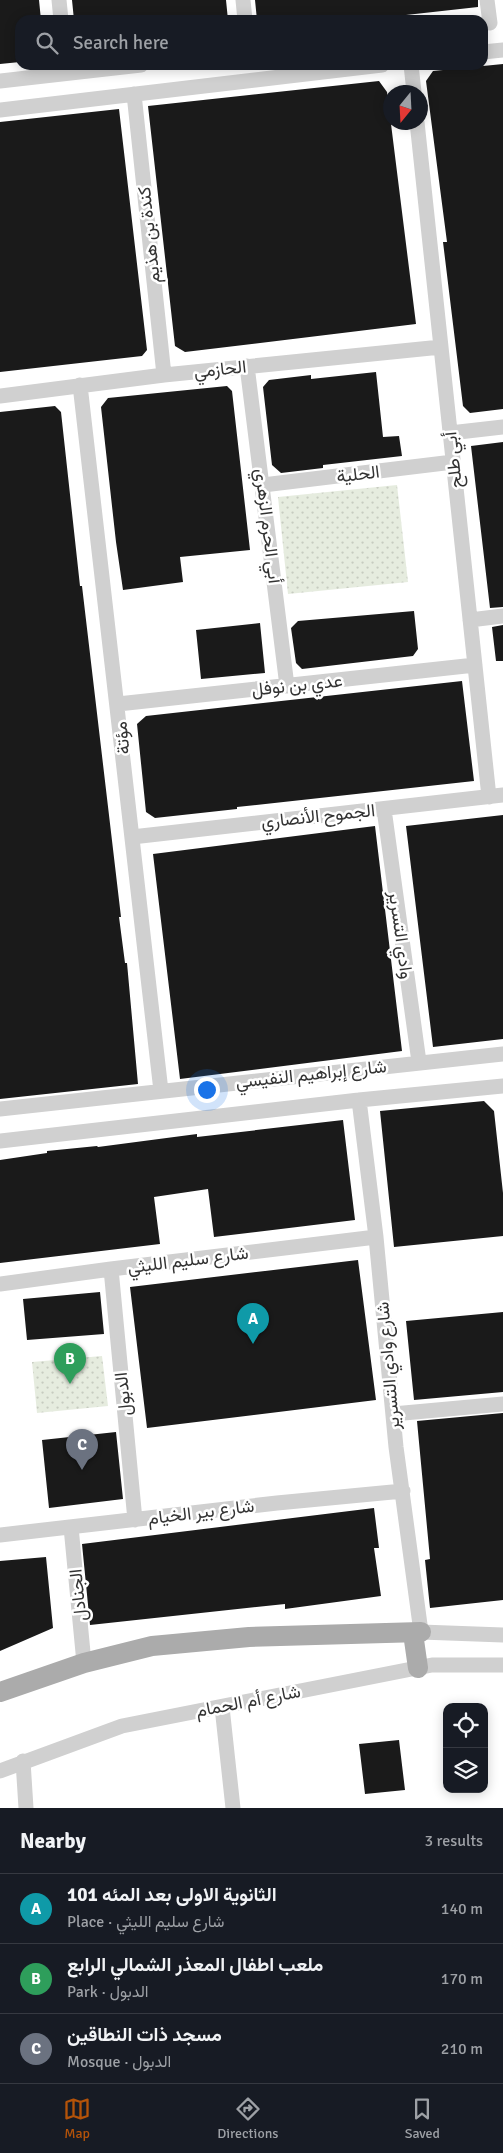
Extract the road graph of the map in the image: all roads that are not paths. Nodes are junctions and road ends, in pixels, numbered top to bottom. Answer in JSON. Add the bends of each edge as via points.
{"nodes":[{"id":1,"x":59,"y":0,"type":"edge"},
{"id":2,"x":243,"y":0,"type":"edge"},
{"id":3,"x":487,"y":0,"type":"edge"},
{"id":4,"x":60,"y":15,"type":"edge"},
{"id":5,"x":244,"y":15,"type":"edge"},
{"id":6,"x":492,"y":23,"type":"edge"},
{"id":7,"x":503,"y":50,"type":"edge"},
{"id":8,"x":488,"y":52,"type":"edge"},
{"id":9,"x":62,"y":70,"type":"edge"},
{"id":10,"x":297,"y":70,"type":"edge"},
{"id":11,"x":412,"y":70,"type":"edge"},
{"id":12,"x":263,"y":72,"type":"edge"},
{"id":13,"x":0,"y":81,"type":"edge"},
{"id":14,"x":413,"y":85,"type":"edge"},
{"id":15,"x":134,"y":94,"type":"junction"},
{"id":16,"x":0,"y":110,"type":"edge"},
{"id":17,"x":418,"y":130,"type":"edge"},
{"id":18,"x":441,"y":347,"type":"junction"},
{"id":19,"x":247,"y":366,"type":"junction"},
{"id":20,"x":164,"y":375,"type":"junction"},
{"id":21,"x":80,"y":385,"type":"junction"},
{"id":22,"x":0,"y":396,"type":"edge"},
{"id":23,"x":503,"y":427,"type":"edge"},
{"id":24,"x":450,"y":433,"type":"junction"},
{"id":25,"x":453,"y":462,"type":"junction"},
{"id":26,"x":263,"y":485,"type":"junction"},
{"id":27,"x":503,"y":616,"type":"edge"},
{"id":28,"x":470,"y":620,"type":"junction"},
{"id":29,"x":475,"y":665,"type":"junction"},
{"id":30,"x":287,"y":686,"type":"junction"},
{"id":31,"x":118,"y":704,"type":"junction"},
{"id":32,"x":496,"y":796,"type":"edge"},
{"id":33,"x":384,"y":809,"type":"junction"},
{"id":34,"x":132,"y":837,"type":"junction"},
{"id":35,"x":503,"y":1054,"type":"edge"},
{"id":36,"x":419,"y":1062,"type":"junction"},
{"id":37,"x":503,"y":1086,"type":"edge"},
{"id":38,"x":162,"y":1091,"type":"junction"},
{"id":39,"x":359,"y":1100,"type":"junction"},
{"id":40,"x":0,"y":1109,"type":"edge"},
{"id":41,"x":0,"y":1141,"type":"edge"},
{"id":42,"x":376,"y":1237,"type":"junction"},
{"id":43,"x":111,"y":1269,"type":"junction"},
{"id":44,"x":0,"y":1284,"type":"edge"},
{"id":45,"x":503,"y":1404,"type":"edge"},
{"id":46,"x":393,"y":1414,"type":"junction"},
{"id":47,"x":403,"y":1491,"type":"junction"},
{"id":48,"x":135,"y":1520,"type":"junction"},
{"id":49,"x":71,"y":1527,"type":"junction"},
{"id":50,"x":0,"y":1535,"type":"edge"},
{"id":51,"x":417,"y":1632,"type":"junction"},
{"id":52,"x":503,"y":1635,"type":"edge"},
{"id":53,"x":84,"y":1663,"type":"junction"},
{"id":54,"x":503,"y":1665,"type":"edge"},
{"id":55,"x":418,"y":1668,"type":"junction"},
{"id":56,"x":0,"y":1692,"type":"edge"},
{"id":57,"x":222,"y":1707,"type":"junction"},
{"id":58,"x":23,"y":1761,"type":"junction"},
{"id":59,"x":0,"y":1771,"type":"edge"},
{"id":60,"x":26,"y":1808,"type":"edge"},
{"id":61,"x":233,"y":1808,"type":"edge"}],
"edges":[{"from":1,"to":4,"type":"street"},
{"from":2,"to":5,"type":"street"},
{"from":3,"to":6,"type":"street"},
{"from":7,"to":8,"type":"street"},
{"from":9,"to":13,"type":"street"},
{"from":10,"to":12,"type":"street"},
{"from":11,"to":14,"type":"street"},
{"from":12,"to":15,"type":"street"},
{"from":15,"to":16,"type":"street"},
{"from":15,"to":20,"type":"street","name":"كندة بن هذيم"},
{"from":17,"to":18,"type":"street","name":"أبي طلح"},
{"from":18,"to":19,"type":"street","name":"الحازمي"},
{"from":18,"to":24,"type":"street","name":"أبي طلح"},
{"from":19,"to":20,"type":"street","name":"الحازمي"},
{"from":19,"to":26,"type":"street","name":"أبي الحرم الزهري"},
{"from":20,"to":21,"type":"street","name":"الحازمي"},
{"from":21,"to":22,"type":"street","name":"الحازمي"},
{"from":21,"to":31,"type":"street","name":"مؤتة"},
{"from":23,"to":24,"type":"street"},
{"from":24,"to":25,"type":"street","name":"أبي طلح"},
{"from":25,"to":26,"type":"street","name":"الحلية"},
{"from":25,"to":28,"type":"street","name":"أبي طلح"},
{"from":26,"to":30,"type":"street","name":"أبي الحرم الزهري"},
{"from":27,"to":28,"type":"street"},
{"from":28,"to":29,"type":"street","name":"أبي طلح"},
{"from":29,"to":30,"type":"street","name":"عدي بن نوفل"},
{"from":29,"to":32,"type":"street","name":"أبي طلح"},
{"from":30,"to":31,"type":"street","name":"عدي بن نوفل"},
{"from":31,"to":34,"type":"street","name":"مؤتة"},
{"from":32,"to":33,"type":"street","name":"الجموح الأنصاري"},
{"from":33,"to":34,"type":"street","name":"الجموح الأنصاري"},
{"from":33,"to":36,"type":"street","name":"وادي التسرير"},
{"from":34,"to":38,"type":"street","name":"مؤتة"},
{"from":35,"to":36,"type":"street","name":"شارع إبراهيم النفيسي"},
{"from":36,"to":38,"type":"street","name":"شارع إبراهيم النفيسي"},
{"from":37,"to":39,"type":"street","name":"شارع إبراهيم النفيسي"},
{"from":38,"to":40,"type":"street","name":"شارع إبراهيم النفيسي"},
{"from":39,"to":41,"type":"street","name":"شارع إبراهيم النفيسي"},
{"from":39,"to":42,"type":"street","name":"شارع وادي التسرير"},
{"from":42,"to":43,"type":"street","name":"شارع سليم الليثي"},
{"from":42,"to":46,"type":"street","name":"شارع وادي التسرير"},
{"from":43,"to":44,"type":"street","name":"شارع سليم الليثي"},
{"from":43,"to":48,"type":"street","name":"الدبول"},
{"from":45,"to":46,"type":"street"},
{"from":46,"to":47,"type":"street","name":"شارع وادي التسرير"},
{"from":47,"to":48,"type":"street","name":"شارع بير الخيام"},
{"from":47,"to":51,"type":"street","name":"شارع وادي التسرير"},
{"from":48,"to":49,"type":"street","name":"شارع بير الخيام"},
{"from":49,"to":50,"type":"street","name":"شارع بير الخيام"},
{"from":49,"to":53,"type":"street","name":"الجنادل"},
{"from":51,"to":52,"type":"street"},
{"from":51,"to":53,"type":"main road","via":[[239,1638],[152,1646]]},
{"from":51,"to":55,"type":"main road"},
{"from":53,"to":56,"type":"main road"},
{"from":54,"to":55,"type":"street","name":"شارع أم الحمام","via":[[432,1665]]},
{"from":55,"to":57,"type":"street","name":"شارع أم الحمام"},
{"from":57,"to":58,"type":"street","name":"شارع أم الحمام","via":[[122,1726]]},
{"from":57,"to":61,"type":"street"},
{"from":58,"to":59,"type":"street","name":"شارع أم الحمام"},
{"from":58,"to":60,"type":"street"}]}
